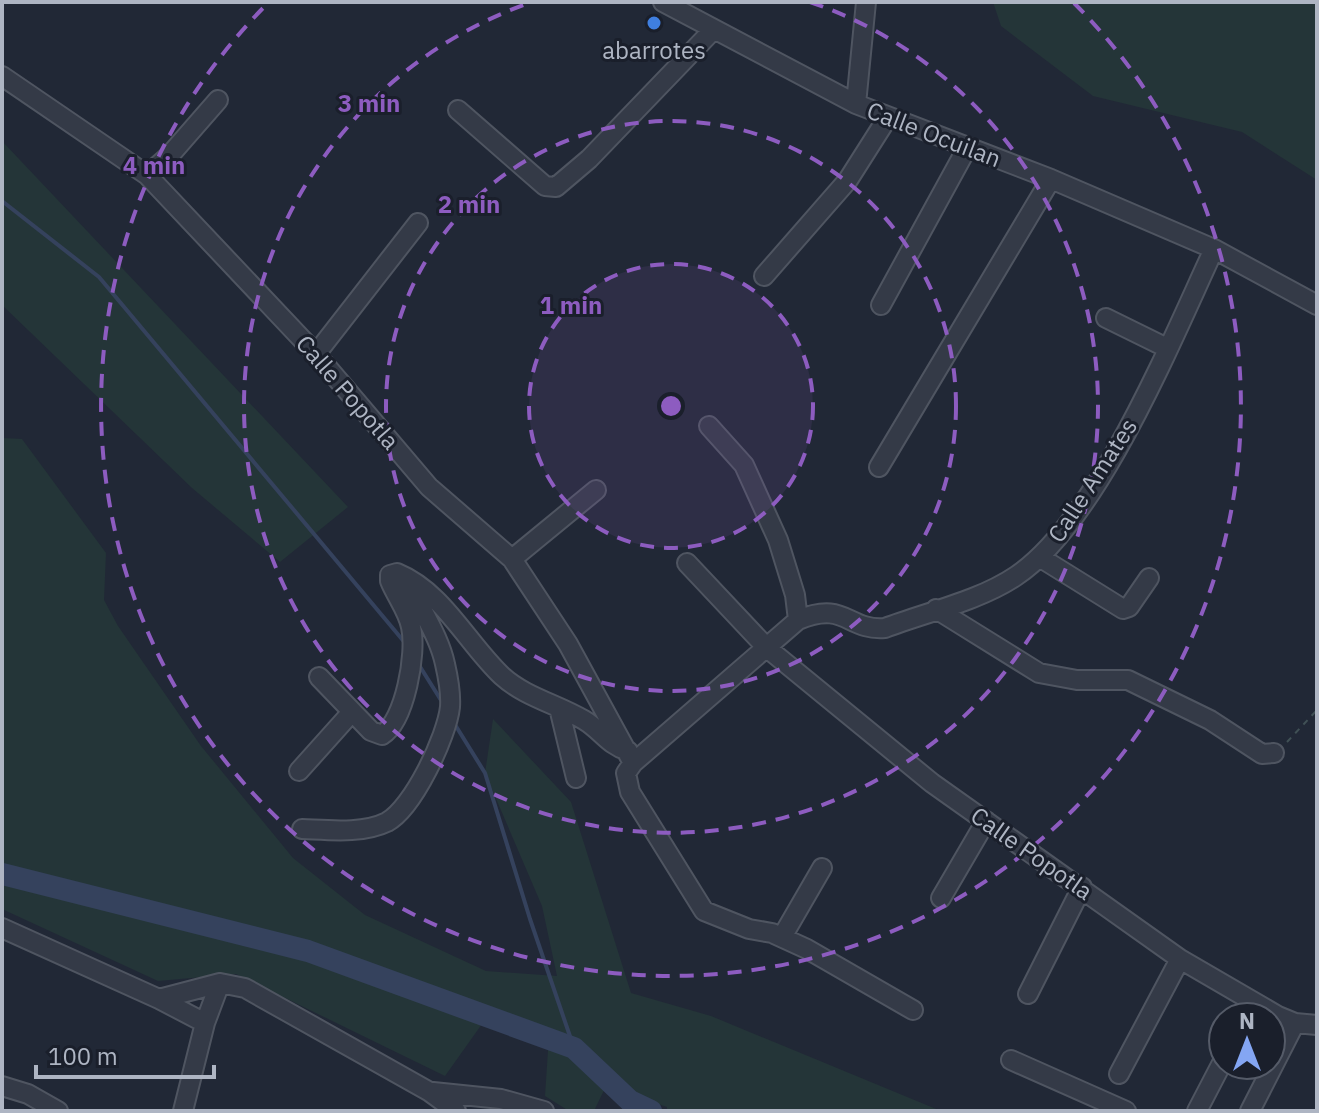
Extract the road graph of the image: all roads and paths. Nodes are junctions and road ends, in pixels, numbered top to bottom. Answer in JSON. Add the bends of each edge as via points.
{"nodes":[{"id":1,"x":663,"y":2,"type":"edge"},
{"id":2,"x":866,"y":2,"type":"edge"},
{"id":3,"x":714,"y":29,"type":"junction"},
{"id":4,"x":2,"y":76,"type":"edge"},
{"id":5,"x":218,"y":100,"type":"dead end"},
{"id":6,"x":856,"y":104,"type":"junction"},
{"id":7,"x":458,"y":110,"type":"dead end"},
{"id":8,"x":888,"y":117,"type":"junction"},
{"id":9,"x":967,"y":148,"type":"junction"},
{"id":10,"x":147,"y":175,"type":"junction"},
{"id":11,"x":1051,"y":179,"type":"junction"},
{"id":12,"x":418,"y":223,"type":"dead end"},
{"id":13,"x":1214,"y":249,"type":"junction"},
{"id":14,"x":764,"y":276,"type":"dead end"},
{"id":15,"x":881,"y":305,"type":"dead end"},
{"id":16,"x":1317,"y":305,"type":"edge"},
{"id":17,"x":1106,"y":318,"type":"dead end"},
{"id":18,"x":1167,"y":348,"type":"junction"},
{"id":19,"x":316,"y":354,"type":"junction"},
{"id":20,"x":709,"y":426,"type":"dead end"},
{"id":21,"x":879,"y":467,"type":"dead end"},
{"id":22,"x":596,"y":490,"type":"dead end"},
{"id":23,"x":1041,"y":558,"type":"junction"},
{"id":24,"x":512,"y":559,"type":"junction"},
{"id":25,"x":687,"y":563,"type":"dead end"},
{"id":26,"x":1149,"y":578,"type":"dead end"},
{"id":27,"x":408,"y":580,"type":"junction"},
{"id":28,"x":936,"y":609,"type":"junction"},
{"id":29,"x":798,"y":620,"type":"junction"},
{"id":30,"x":767,"y":648,"type":"junction"},
{"id":31,"x":319,"y":677,"type":"dead end"},
{"id":32,"x":559,"y":708,"type":"junction"},
{"id":33,"x":1317,"y":710,"type":"edge"},
{"id":34,"x":351,"y":713,"type":"junction"},
{"id":35,"x":1274,"y":753,"type":"joint"},
{"id":36,"x":631,"y":757,"type":"junction"},
{"id":37,"x":299,"y":771,"type":"dead end"},
{"id":38,"x":576,"y":778,"type":"dead end"},
{"id":39,"x":986,"y":821,"type":"junction"},
{"id":40,"x":302,"y":829,"type":"dead end"},
{"id":41,"x":822,"y":868,"type":"dead end"},
{"id":42,"x":1082,"y":887,"type":"junction"},
{"id":43,"x":941,"y":898,"type":"dead end"},
{"id":44,"x":2,"y":928,"type":"edge"},
{"id":45,"x":782,"y":937,"type":"junction"},
{"id":46,"x":1180,"y":959,"type":"junction"},
{"id":47,"x":220,"y":983,"type":"junction"},
{"id":48,"x":1028,"y":994,"type":"dead end"},
{"id":49,"x":159,"y":999,"type":"junction"},
{"id":50,"x":1238,"y":1001,"type":"edge"},
{"id":51,"x":913,"y":1010,"type":"dead end"},
{"id":52,"x":1287,"y":1021,"type":"edge"},
{"id":53,"x":205,"y":1023,"type":"junction"},
{"id":54,"x":1295,"y":1023,"type":"junction"},
{"id":55,"x":1317,"y":1025,"type":"edge"},
{"id":56,"x":1011,"y":1060,"type":"dead end"},
{"id":57,"x":1119,"y":1074,"type":"dead end"},
{"id":58,"x":1213,"y":1081,"type":"edge"},
{"id":59,"x":2,"y":1086,"type":"edge"},
{"id":60,"x":430,"y":1092,"type":"junction"},
{"id":61,"x":477,"y":1104,"type":"edge"},
{"id":62,"x":58,"y":1111,"type":"edge"},
{"id":63,"x":183,"y":1111,"type":"edge"},
{"id":64,"x":456,"y":1111,"type":"edge"},
{"id":65,"x":544,"y":1111,"type":"edge"},
{"id":66,"x":1126,"y":1111,"type":"edge"},
{"id":67,"x":1197,"y":1111,"type":"edge"},
{"id":68,"x":1250,"y":1111,"type":"edge"}],
"edges":[{"from":1,"to":3,"type":"street","name":"Calle Ocuilan"},
{"from":2,"to":6,"type":"street"},
{"from":3,"to":6,"type":"street","name":"Calle Ocuilan"},
{"from":3,"to":7,"type":"street","via":[[556,187],[545,186]]},
{"from":4,"to":10,"type":"street","name":"Calle Popotla"},
{"from":5,"to":10,"type":"street"},
{"from":6,"to":8,"type":"street","name":"Calle Ocuilan"},
{"from":8,"to":9,"type":"street","name":"Calle Ocuilan"},
{"from":8,"to":14,"type":"street","via":[[848,180]]},
{"from":9,"to":11,"type":"street","name":"Calle Ocuilan"},
{"from":9,"to":15,"type":"street"},
{"from":10,"to":19,"type":"street","name":"Calle Popotla"},
{"from":11,"to":13,"type":"street","name":"Calle Ocuilan"},
{"from":11,"to":21,"type":"street"},
{"from":12,"to":19,"type":"street"},
{"from":13,"to":16,"type":"street","name":"Calle Ocuilan"},
{"from":13,"to":18,"type":"street","name":"Calle Amates"},
{"from":17,"to":18,"type":"street"},
{"from":18,"to":23,"type":"street","name":"Calle Amates","via":[[1085,499]]},
{"from":19,"to":24,"type":"street","name":"Calle Popotla","via":[[429,487]]},
{"from":20,"to":29,"type":"street","via":[[744,465],[778,540]]},
{"from":22,"to":24,"type":"street"},
{"from":23,"to":26,"type":"street","via":[[1123,609]]},
{"from":23,"to":28,"type":"street","name":"Calle Amates","via":[[996,587]]},
{"from":24,"to":36,"type":"street","name":"Calle Popotla","via":[[568,644]]},
{"from":25,"to":30,"type":"street","name":"Calle Popotla"},
{"from":27,"to":32,"type":"street","via":[[427,592],[502,676]]},
{"from":27,"to":34,"type":"street","via":[[390,575],[412,631],[408,679],[394,723],[382,735]]},
{"from":27,"to":40,"type":"street","via":[[445,661],[450,709],[444,729],[399,815],[363,828]]},
{"from":28,"to":29,"type":"street","name":"Calle Amates","via":[[876,629],[832,611]]},
{"from":28,"to":35,"type":"street","via":[[1039,673],[1128,680],[1210,720],[1262,754]]},
{"from":29,"to":30,"type":"street"},
{"from":30,"to":36,"type":"street"},
{"from":30,"to":39,"type":"street","name":"Calle Popotla"},
{"from":31,"to":34,"type":"street"},
{"from":32,"to":36,"type":"street","via":[[588,722]]},
{"from":32,"to":38,"type":"street"},
{"from":33,"to":35,"type":"path"},
{"from":34,"to":37,"type":"street"},
{"from":36,"to":45,"type":"street","via":[[626,783],[704,911]]},
{"from":39,"to":42,"type":"street","name":"Calle Popotla"},
{"from":39,"to":43,"type":"street"},
{"from":41,"to":45,"type":"street"},
{"from":42,"to":46,"type":"street","name":"Calle Popotla"},
{"from":42,"to":48,"type":"street"},
{"from":44,"to":49,"type":"street"},
{"from":45,"to":51,"type":"street"},
{"from":46,"to":50,"type":"street","name":"Calle Popotla"},
{"from":46,"to":57,"type":"street"},
{"from":47,"to":49,"type":"street"},
{"from":47,"to":53,"type":"street"},
{"from":47,"to":60,"type":"street","via":[[245,988]]},
{"from":49,"to":53,"type":"street"},
{"from":52,"to":54,"type":"street","name":"Calle Popotla"},
{"from":53,"to":63,"type":"street"},
{"from":54,"to":55,"type":"street","name":"Calle Popotla"},
{"from":54,"to":68,"type":"street"},
{"from":56,"to":66,"type":"street"},
{"from":58,"to":67,"type":"street"},
{"from":59,"to":62,"type":"street"},
{"from":60,"to":61,"type":"street"},
{"from":60,"to":64,"type":"street"},
{"from":61,"to":65,"type":"street","via":[[511,1101]]}]}
